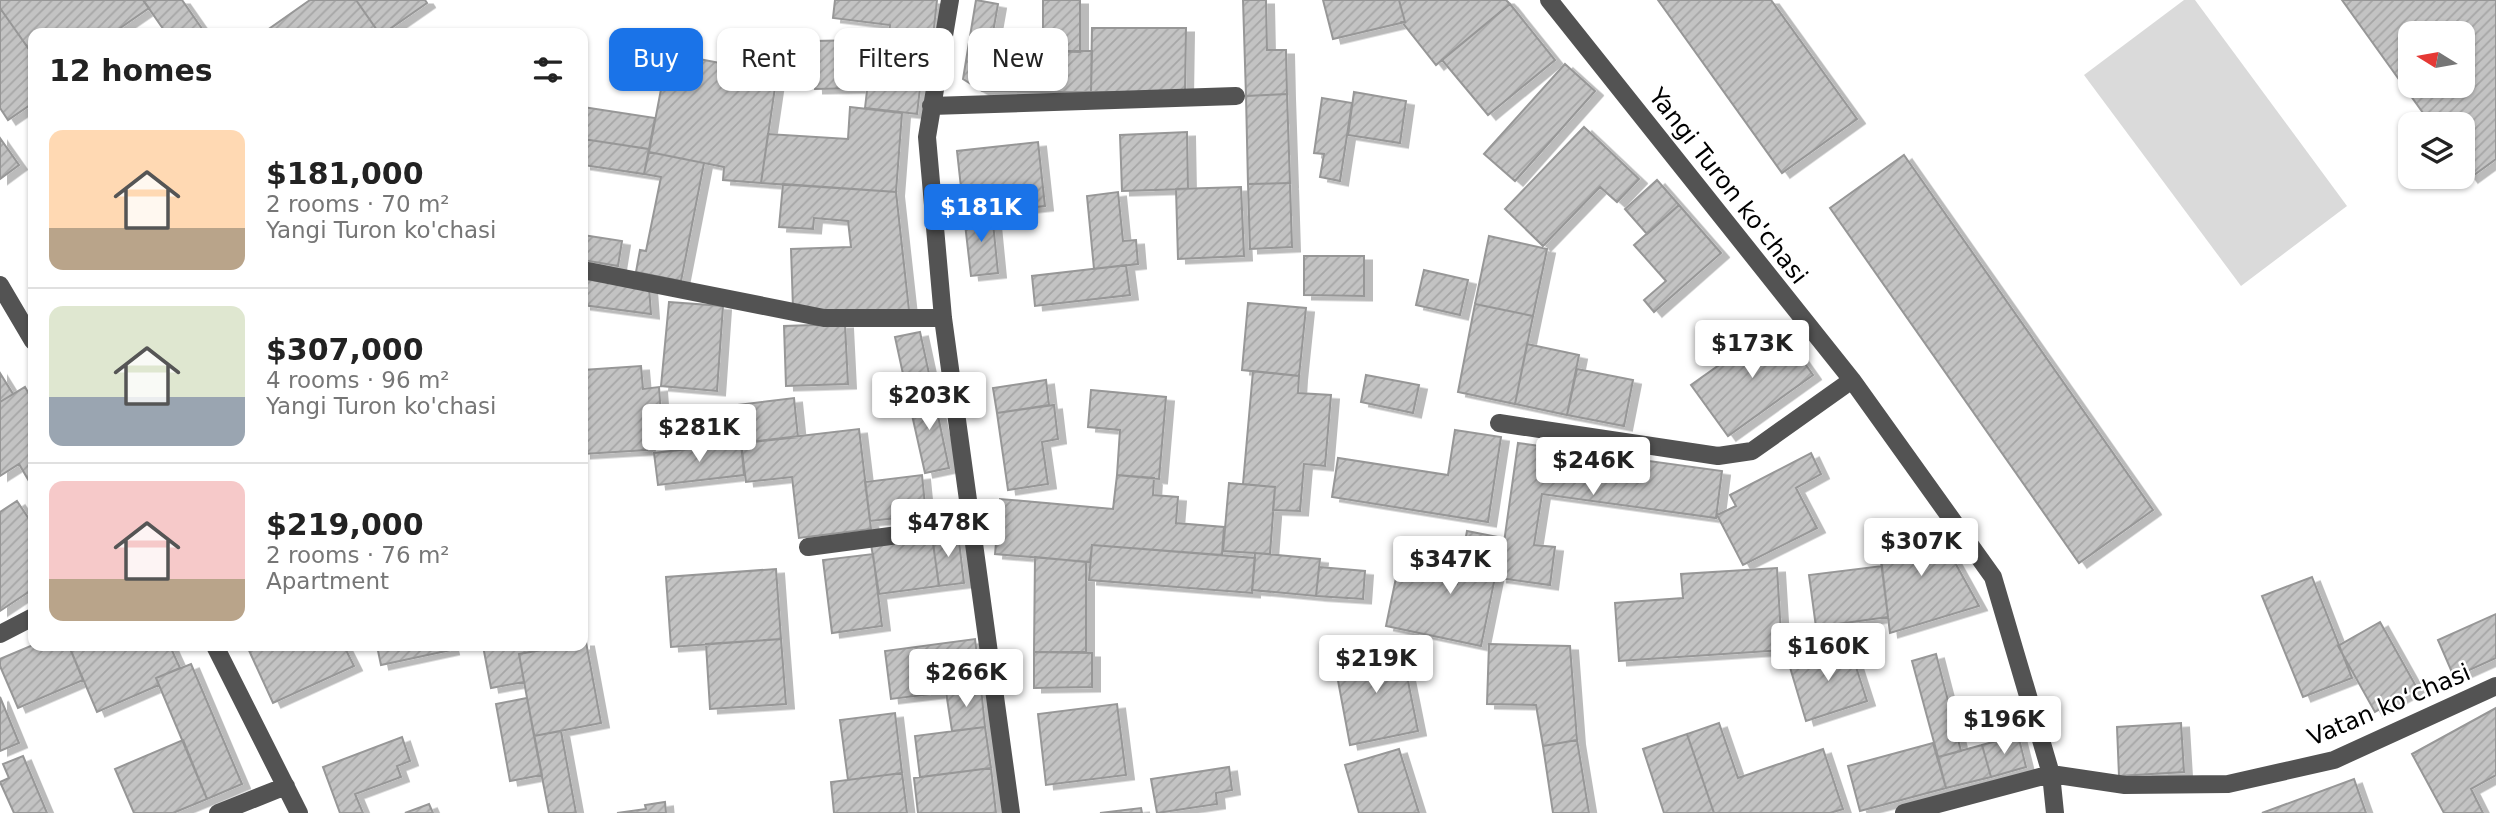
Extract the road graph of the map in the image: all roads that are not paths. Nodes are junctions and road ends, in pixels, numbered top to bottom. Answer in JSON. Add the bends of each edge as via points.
{"nodes":[{"id":1,"x":950,"y":0,"type":"edge"},
{"id":2,"x":1549,"y":0,"type":"edge"},
{"id":3,"x":1236,"y":96,"type":"dead end"},
{"id":4,"x":931,"y":106,"type":"junction"},
{"id":5,"x":588,"y":271,"type":"edge"},
{"id":6,"x":0,"y":285,"type":"edge"},
{"id":7,"x":943,"y":318,"type":"junction"},
{"id":8,"x":28,"y":333,"type":"edge"},
{"id":9,"x":1852,"y":380,"type":"junction"},
{"id":10,"x":1499,"y":423,"type":"dead end"},
{"id":11,"x":973,"y":525,"type":"junction"},
{"id":12,"x":808,"y":547,"type":"dead end"},
{"id":13,"x":28,"y":620,"type":"edge"},
{"id":14,"x":0,"y":634,"type":"edge"},
{"id":15,"x":218,"y":651,"type":"edge"},
{"id":16,"x":2496,"y":686,"type":"edge"},
{"id":17,"x":2051,"y":774,"type":"junction"},
{"id":18,"x":286,"y":786,"type":"junction"},
{"id":19,"x":218,"y":813,"type":"edge"},
{"id":20,"x":299,"y":813,"type":"edge"},
{"id":21,"x":1011,"y":813,"type":"edge"},
{"id":22,"x":1904,"y":813,"type":"edge"},
{"id":23,"x":2055,"y":813,"type":"edge"}],
"edges":[{"from":1,"to":4,"type":"street"},
{"from":2,"to":9,"type":"street","name":"Yangi Turon ko'chasi"},
{"from":3,"to":4,"type":"street"},
{"from":4,"to":7,"type":"street","via":[[927,137]]},
{"from":5,"to":7,"type":"street","via":[[824,318]]},
{"from":6,"to":8,"type":"street"},
{"from":7,"to":11,"type":"street"},
{"from":9,"to":10,"type":"street","via":[[1752,451],[1718,456]]},
{"from":9,"to":17,"type":"street","name":"Yangi Turon ko'chasi","via":[[1993,577]]},
{"from":11,"to":12,"type":"street"},
{"from":11,"to":21,"type":"street"},
{"from":13,"to":14,"type":"street"},
{"from":15,"to":18,"type":"street"},
{"from":16,"to":17,"type":"street","name":"Vatan koʻchasi","via":[[2334,760],[2228,784],[2124,785]]},
{"from":17,"to":22,"type":"street"},
{"from":17,"to":23,"type":"street","name":"Yangi Turon ko'chasi"},
{"from":18,"to":19,"type":"street"},
{"from":18,"to":20,"type":"street"}]}
